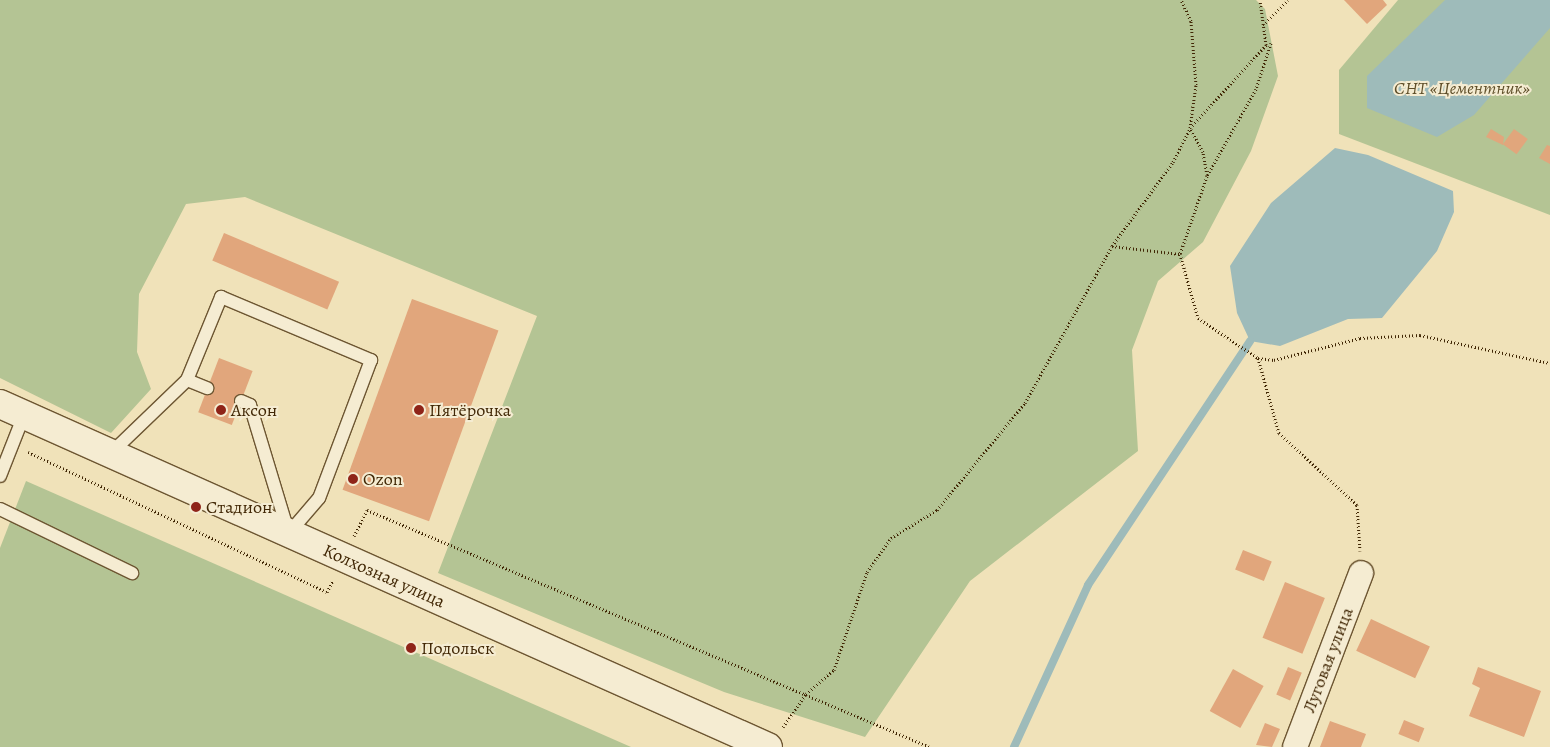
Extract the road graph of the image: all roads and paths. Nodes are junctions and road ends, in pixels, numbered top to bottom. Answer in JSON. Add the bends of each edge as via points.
{"nodes":[{"id":1,"x":1181,"y":0,"type":"edge"},
{"id":2,"x":1260,"y":0,"type":"edge"},
{"id":3,"x":1288,"y":0,"type":"edge"},
{"id":4,"x":1263,"y":25,"type":"junction"},
{"id":5,"x":1271,"y":43,"type":"dead end"},
{"id":6,"x":1190,"y":128,"type":"junction"},
{"id":7,"x":1207,"y":176,"type":"junction"},
{"id":8,"x":1112,"y":246,"type":"junction"},
{"id":9,"x":1180,"y":254,"type":"junction"},
{"id":10,"x":1258,"y":358,"type":"junction"},
{"id":11,"x":1550,"y":363,"type":"edge"},
{"id":12,"x":187,"y":380,"type":"junction"},
{"id":13,"x":207,"y":388,"type":"dead end"},
{"id":14,"x":241,"y":401,"type":"dead end"},
{"id":15,"x":12,"y":410,"type":"edge"},
{"id":16,"x":110,"y":454,"type":"junction"},
{"id":17,"x":0,"y":476,"type":"edge"},
{"id":18,"x":0,"y":509,"type":"edge"},
{"id":19,"x":289,"y":534,"type":"junction"},
{"id":20,"x":132,"y":573,"type":"dead end"},
{"id":21,"x":1361,"y":573,"type":"joint"},
{"id":22,"x":775,"y":739,"type":"edge"},
{"id":23,"x":1295,"y":747,"type":"edge"}],
"edges":[{"from":1,"to":6,"type":"path","via":[[1191,21],[1196,85]]},
{"from":2,"to":4,"type":"path"},
{"from":3,"to":4,"type":"path"},
{"from":4,"to":6,"type":"path","via":[[1266,45]]},
{"from":5,"to":7,"type":"path","via":[[1256,89]]},
{"from":6,"to":7,"type":"path","via":[[1203,152]]},
{"from":6,"to":8,"type":"path","via":[[1173,162]]},
{"from":7,"to":9,"type":"path"},
{"from":8,"to":9,"type":"path"},
{"from":8,"to":22,"type":"path","via":[[1025,403],[937,510],[890,538],[867,572],[834,670],[806,694]]},
{"from":9,"to":10,"type":"path","via":[[1198,318]]},
{"from":10,"to":11,"type":"path","via":[[1274,360],[1360,338],[1420,335]]},
{"from":10,"to":21,"type":"path","via":[[1279,433],[1357,505]]},
{"from":12,"to":13,"type":"lane"},
{"from":12,"to":16,"type":"lane"},
{"from":12,"to":19,"type":"lane","via":[[221,297],[371,360],[319,498]]},
{"from":14,"to":19,"type":"lane","via":[[250,405]]},
{"from":15,"to":16,"type":"street","name":"Колхозная улица"},
{"from":15,"to":17,"type":"lane"},
{"from":16,"to":19,"type":"street","name":"Колхозная улица"},
{"from":18,"to":20,"type":"lane"},
{"from":19,"to":22,"type":"street","name":"Колхозная улица"},
{"from":21,"to":23,"type":"street","name":"Луговая улица"}]}
